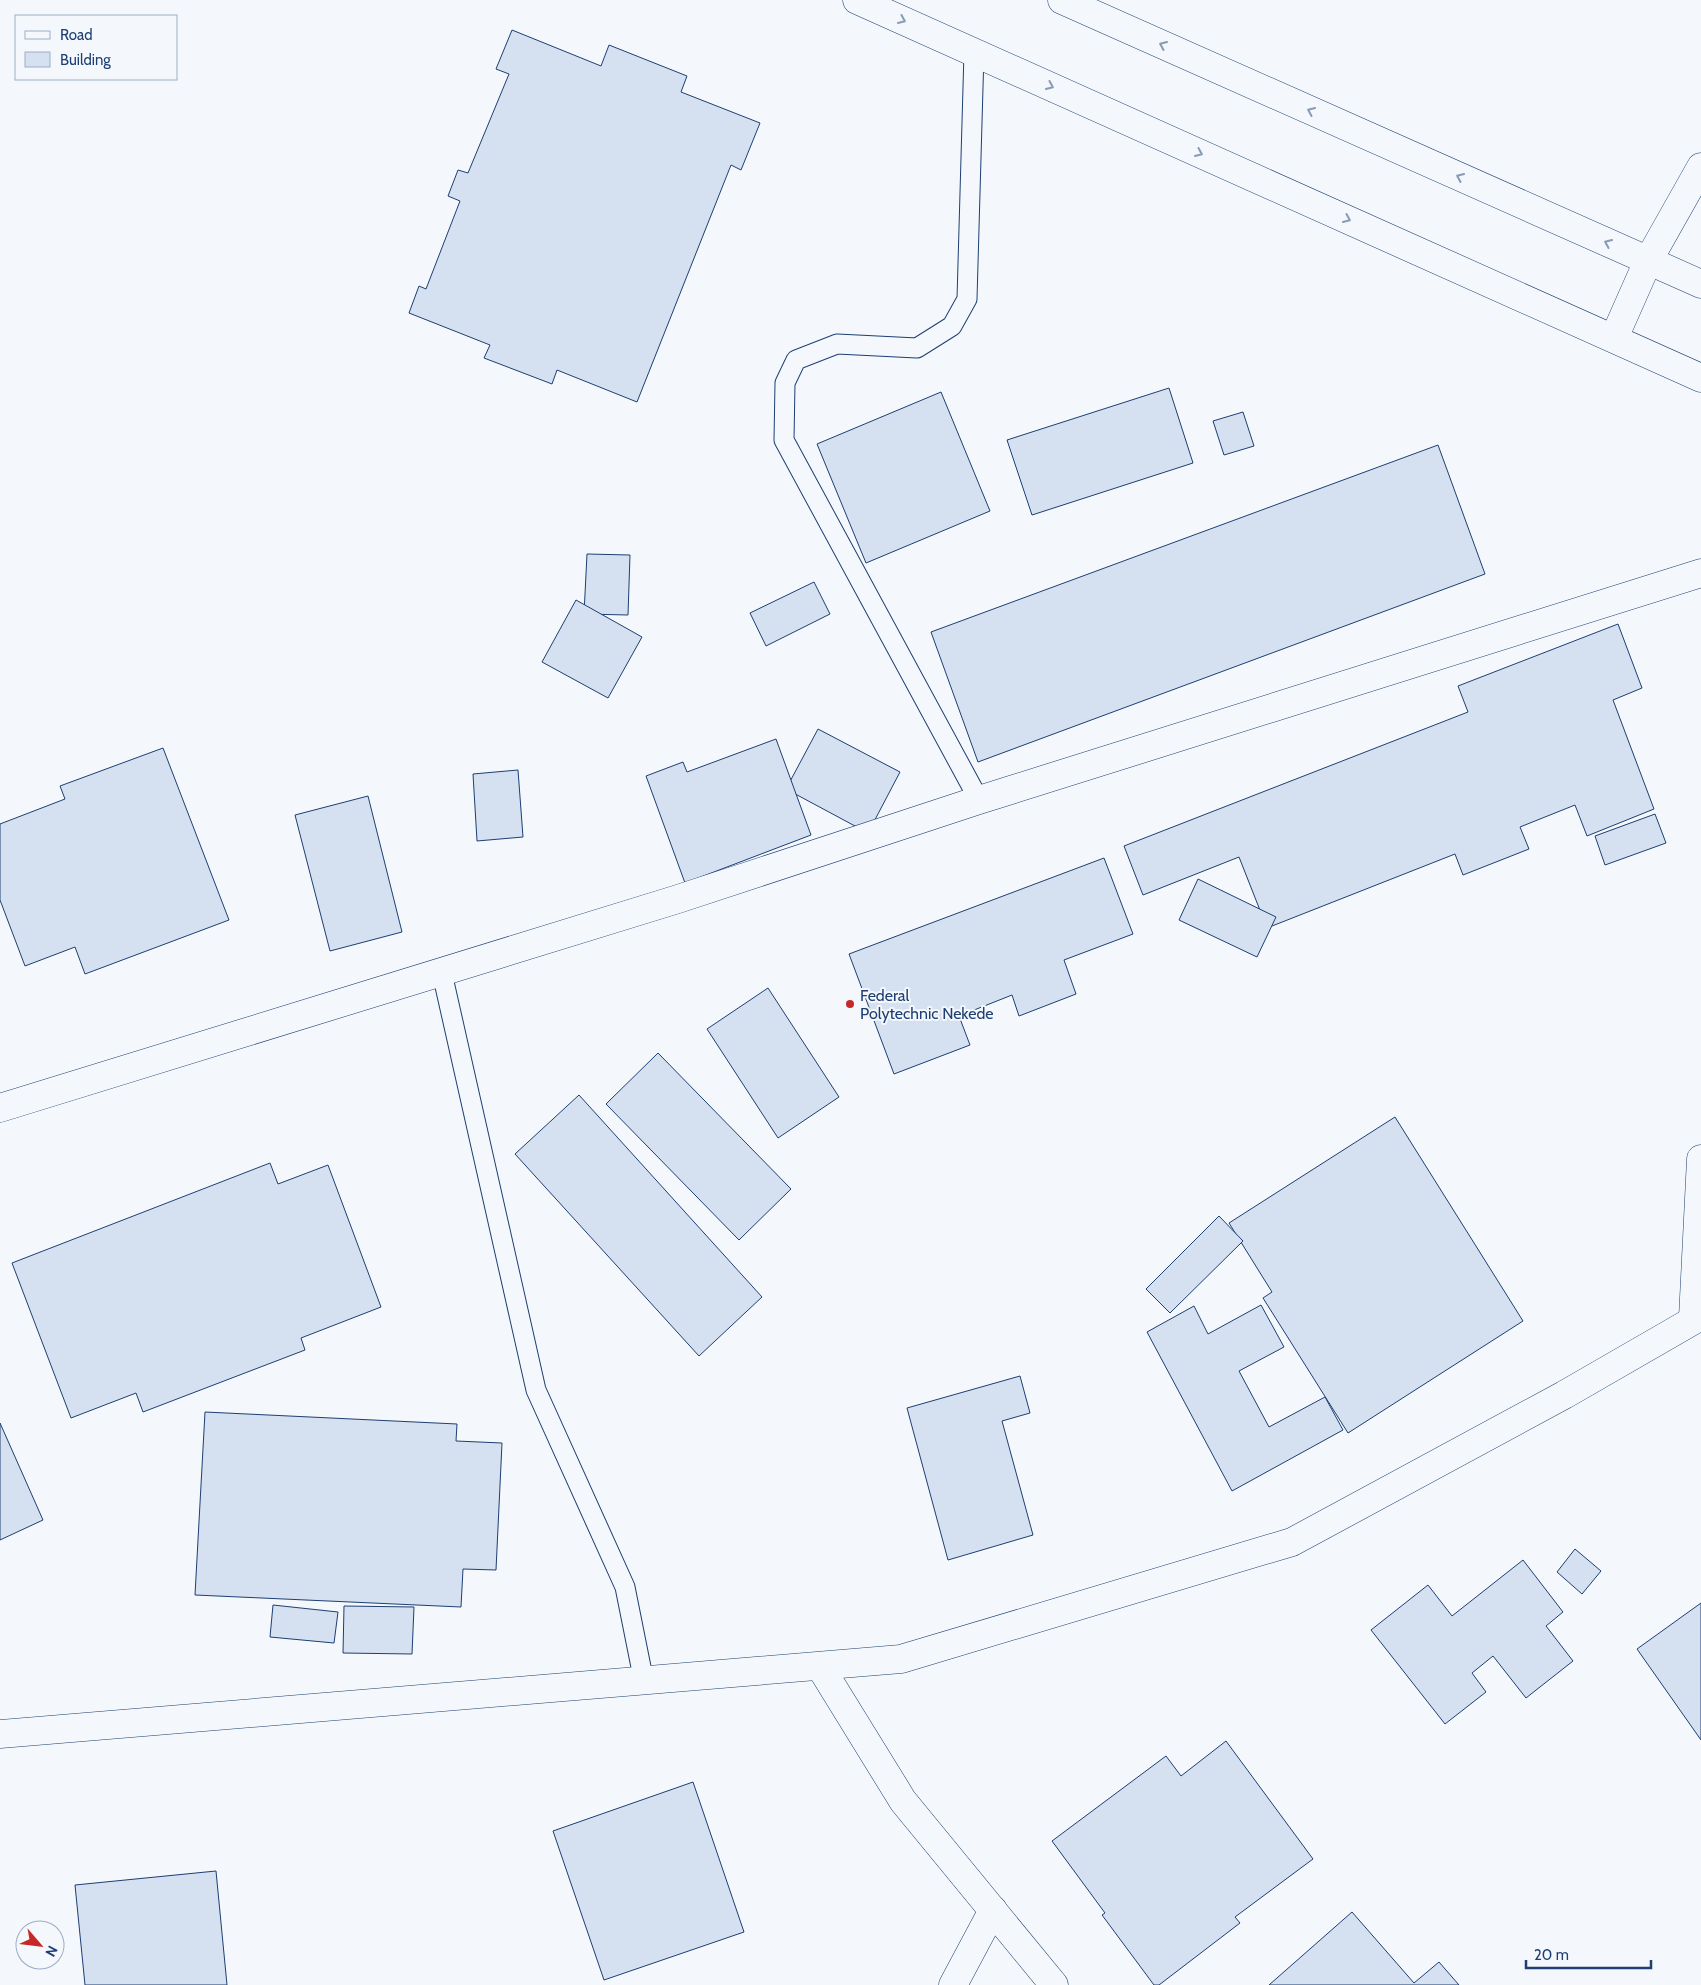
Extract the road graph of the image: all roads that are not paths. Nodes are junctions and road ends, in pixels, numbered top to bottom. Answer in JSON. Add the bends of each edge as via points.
{"nodes":[{"id":1,"x":857,"y":0,"type":"edge"},
{"id":2,"x":1062,"y":0,"type":"edge"},
{"id":3,"x":974,"y":52,"type":"junction"},
{"id":4,"x":1701,"y":167,"type":"edge"},
{"id":5,"x":1648,"y":261,"type":"junction"},
{"id":6,"x":1701,"y":284,"type":"edge"},
{"id":7,"x":1614,"y":338,"type":"junction"},
{"id":8,"x":1701,"y":378,"type":"edge"},
{"id":9,"x":1701,"y":573,"type":"edge"},
{"id":10,"x":979,"y":800,"type":"junction"},
{"id":11,"x":442,"y":973,"type":"junction"},
{"id":12,"x":0,"y":1108,"type":"edge"},
{"id":13,"x":1701,"y":1159,"type":"edge"},
{"id":14,"x":1697,"y":1317,"type":"edge"},
{"id":15,"x":821,"y":1668,"type":"junction"},
{"id":16,"x":644,"y":1682,"type":"junction"},
{"id":17,"x":0,"y":1734,"type":"edge"},
{"id":18,"x":993,"y":1910,"type":"junction"},
{"id":19,"x":953,"y":1985,"type":"edge"},
{"id":20,"x":1054,"y":1985,"type":"edge"}],
"edges":[{"from":1,"to":3,"type":"street","one_way":true},
{"from":5,"to":2,"type":"street","one_way":true},
{"from":3,"to":7,"type":"street","one_way":true},
{"from":3,"to":10,"type":"lane","via":[[967,299],[952,326],[917,348],[837,344],[796,360],[785,383],[784,440]]},
{"from":4,"to":5,"type":"street"},
{"from":5,"to":6,"type":"street"},
{"from":5,"to":7,"type":"street"},
{"from":7,"to":8,"type":"street"},
{"from":9,"to":10,"type":"street"},
{"from":10,"to":11,"type":"street"},
{"from":11,"to":12,"type":"street"},
{"from":11,"to":16,"type":"lane","via":[[536,1390],[625,1587]]},
{"from":13,"to":14,"type":"street"},
{"from":14,"to":15,"type":"street","via":[[1564,1394],[1292,1542],[901,1659]]},
{"from":15,"to":16,"type":"street"},
{"from":15,"to":18,"type":"street","via":[[903,1801]]},
{"from":16,"to":17,"type":"street"},
{"from":18,"to":19,"type":"street"},
{"from":18,"to":20,"type":"street"}]}
